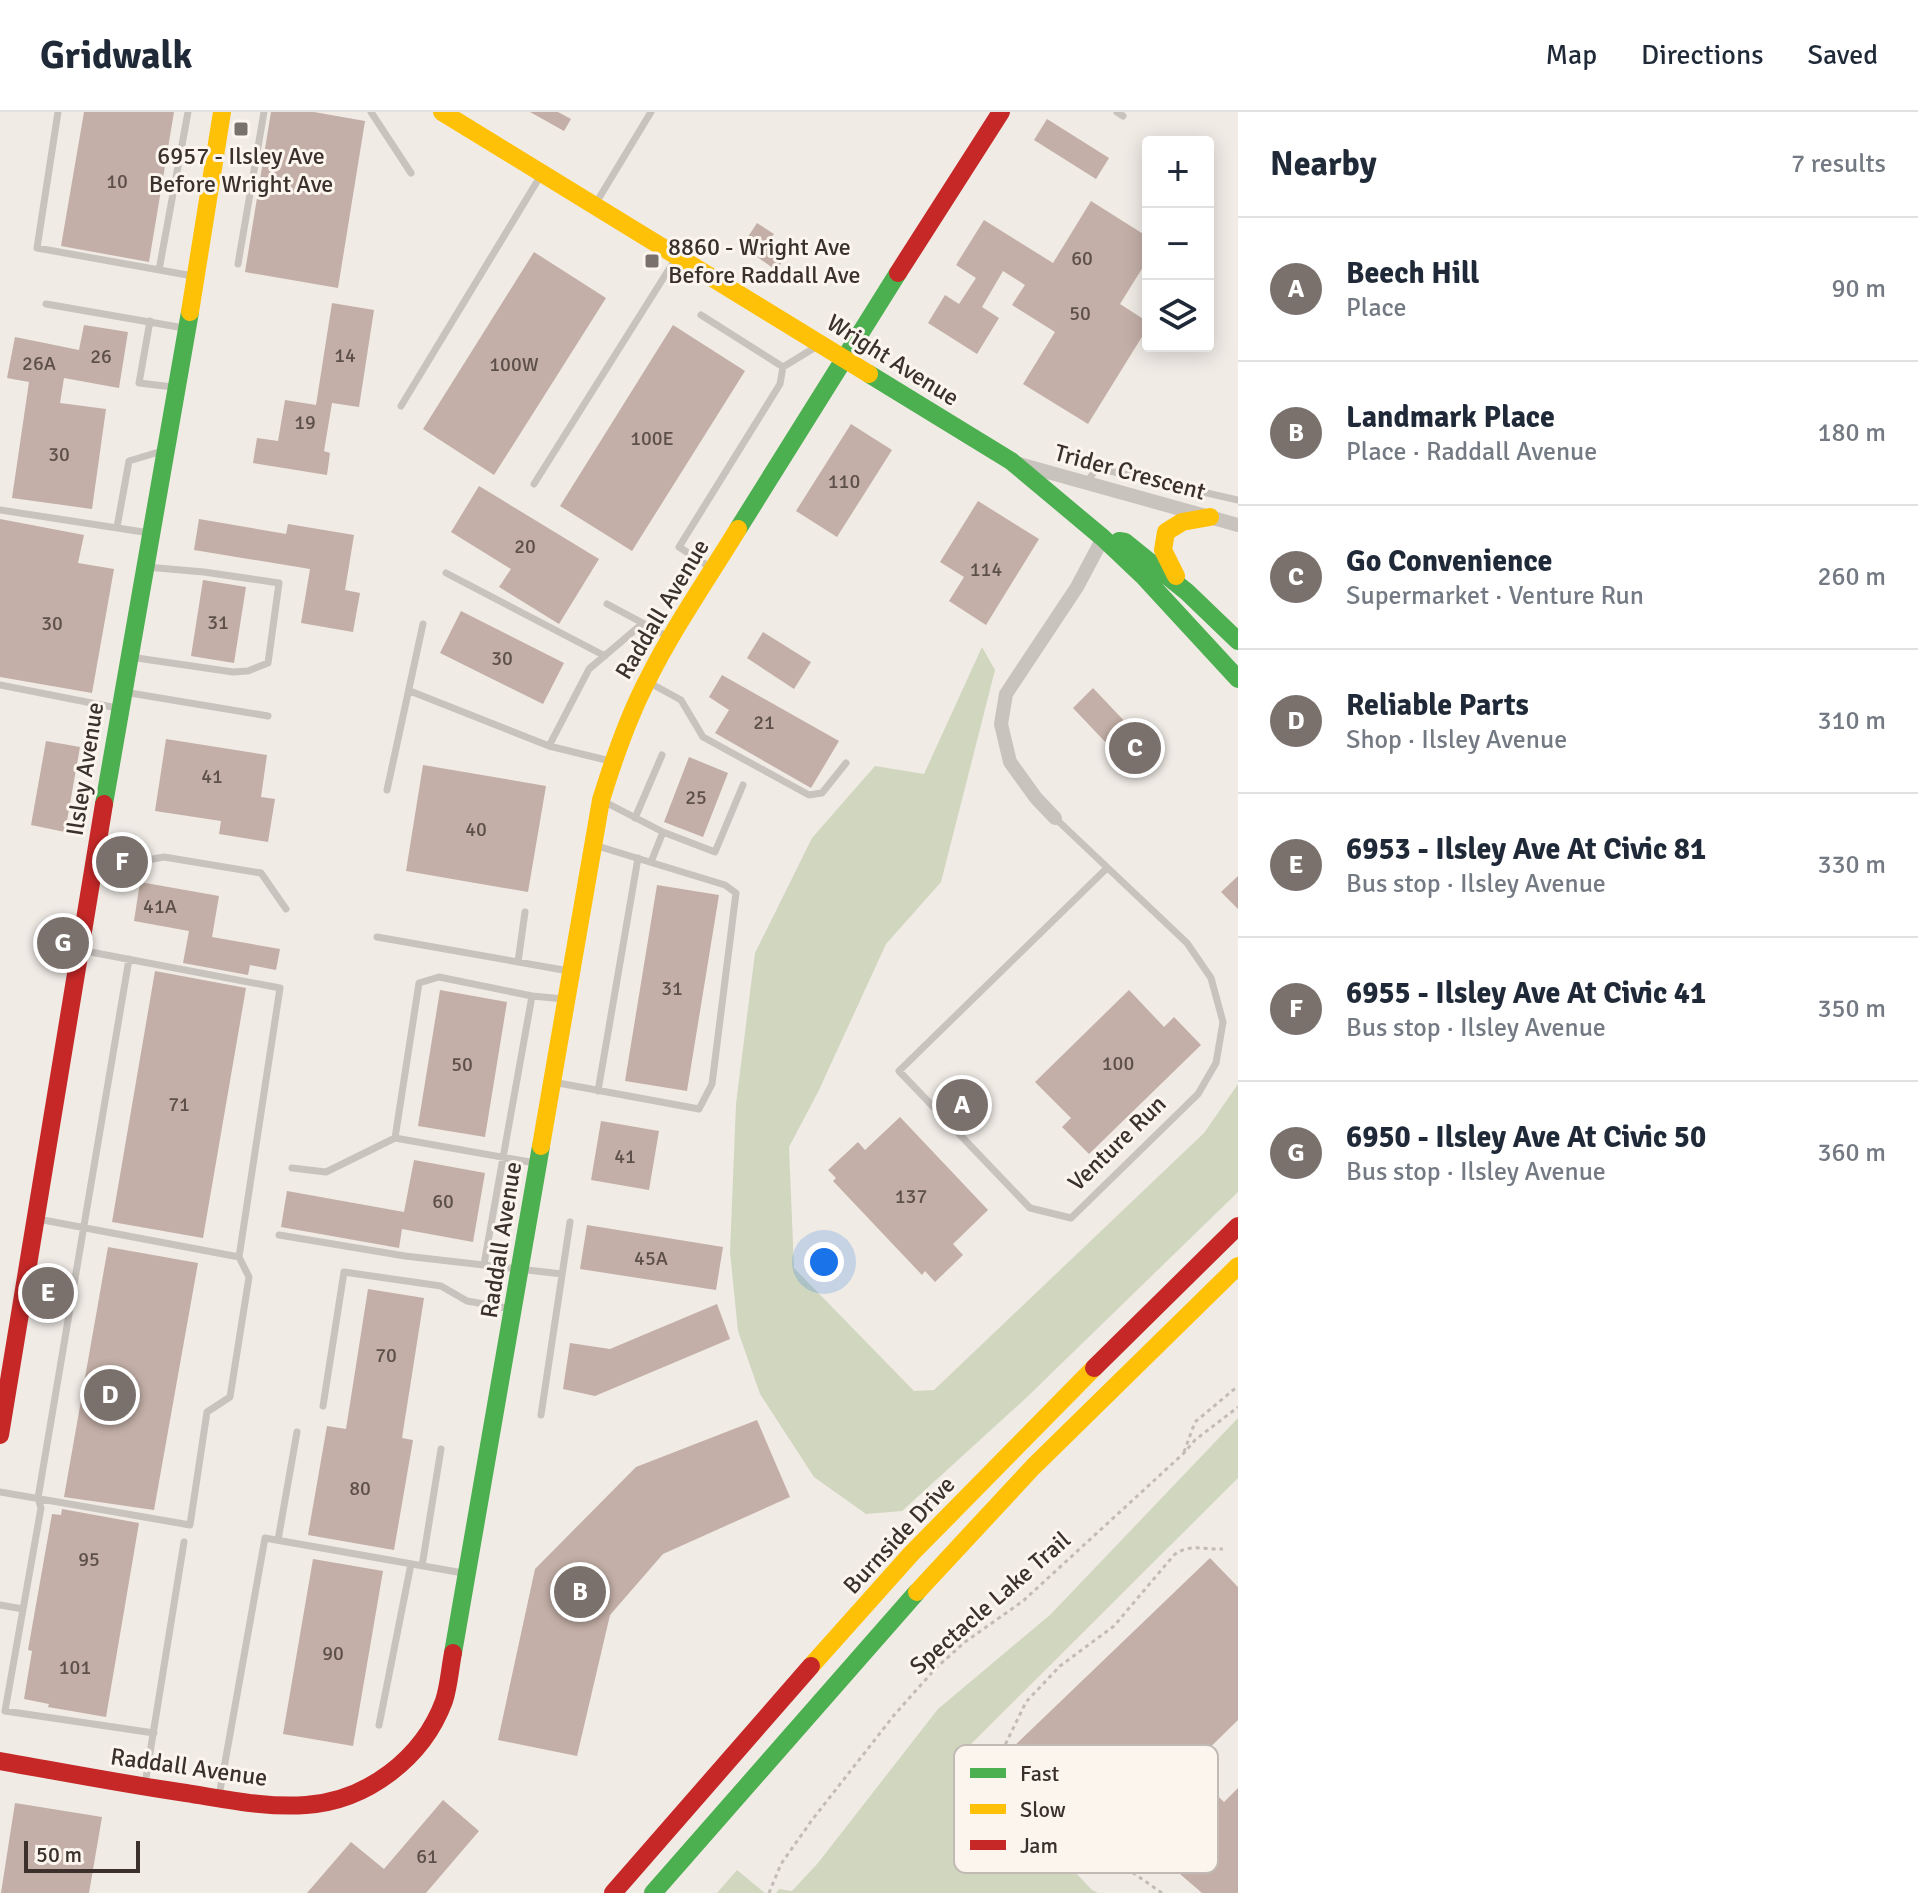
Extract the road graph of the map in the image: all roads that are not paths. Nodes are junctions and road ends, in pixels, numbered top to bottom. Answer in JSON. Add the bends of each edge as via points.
{"nodes":[{"id":1,"x":58,"y":112,"type":"edge"},
{"id":2,"x":188,"y":112,"type":"edge"},
{"id":3,"x":222,"y":112,"type":"edge"},
{"id":4,"x":264,"y":112,"type":"edge"},
{"id":5,"x":371,"y":112,"type":"edge"},
{"id":6,"x":442,"y":112,"type":"edge"},
{"id":7,"x":651,"y":112,"type":"edge"},
{"id":8,"x":1001,"y":112,"type":"edge"},
{"id":9,"x":411,"y":173,"type":"dead end"},
{"id":10,"x":542,"y":173,"type":"junction"},
{"id":11,"x":595,"y":205,"type":"junction"},
{"id":12,"x":677,"y":257,"type":"junction"},
{"id":13,"x":238,"y":264,"type":"dead end"},
{"id":14,"x":159,"y":270,"type":"junction"},
{"id":15,"x":195,"y":277,"type":"junction"},
{"id":16,"x":46,"y":304,"type":"dead end"},
{"id":17,"x":701,"y":315,"type":"dead end"},
{"id":18,"x":150,"y":321,"type":"junction"},
{"id":19,"x":187,"y":329,"type":"junction"},
{"id":20,"x":821,"y":344,"type":"junction"},
{"id":21,"x":843,"y":358,"type":"junction"},
{"id":22,"x":783,"y":367,"type":"junction"},
{"id":23,"x":177,"y":387,"type":"junction"},
{"id":24,"x":401,"y":406,"type":"dead end"},
{"id":25,"x":167,"y":450,"type":"junction"},
{"id":26,"x":1011,"y":461,"type":"junction"},
{"id":27,"x":534,"y":484,"type":"dead end"},
{"id":28,"x":1086,"y":484,"type":"junction"},
{"id":29,"x":1238,"y":500,"type":"edge"},
{"id":30,"x":0,"y":510,"type":"edge"},
{"id":31,"x":1210,"y":517,"type":"junction"},
{"id":32,"x":1238,"y":523,"type":"edge"},
{"id":33,"x":117,"y":527,"type":"junction"},
{"id":34,"x":152,"y":533,"type":"junction"},
{"id":35,"x":1103,"y":538,"type":"junction"},
{"id":36,"x":145,"y":566,"type":"junction"},
{"id":37,"x":713,"y":569,"type":"junction"},
{"id":38,"x":446,"y":573,"type":"dead end"},
{"id":39,"x":1187,"y":592,"type":"junction"},
{"id":40,"x":607,"y":604,"type":"dead end"},
{"id":41,"x":423,"y":624,"type":"dead end"},
{"id":42,"x":642,"y":624,"type":"junction"},
{"id":43,"x":671,"y":638,"type":"junction"},
{"id":44,"x":1238,"y":641,"type":"edge"},
{"id":45,"x":605,"y":656,"type":"junction"},
{"id":46,"x":128,"y":657,"type":"junction"},
{"id":47,"x":1238,"y":678,"type":"edge"},
{"id":48,"x":645,"y":680,"type":"junction"},
{"id":49,"x":0,"y":685,"type":"edge"},
{"id":50,"x":410,"y":691,"type":"junction"},
{"id":51,"x":121,"y":700,"type":"junction"},
{"id":52,"x":268,"y":716,"type":"dead end"},
{"id":53,"x":549,"y":746,"type":"junction"},
{"id":54,"x":662,"y":755,"type":"dead end"},
{"id":55,"x":612,"y":762,"type":"junction"},
{"id":56,"x":846,"y":763,"type":"dead end"},
{"id":57,"x":743,"y":785,"type":"dead end"},
{"id":58,"x":387,"y":790,"type":"dead end"},
{"id":59,"x":601,"y":800,"type":"junction"},
{"id":60,"x":635,"y":818,"type":"junction"},
{"id":61,"x":1055,"y":818,"type":"joint"},
{"id":62,"x":663,"y":832,"type":"junction"},
{"id":63,"x":594,"y":845,"type":"junction"},
{"id":64,"x":95,"y":856,"type":"junction"},
{"id":65,"x":638,"y":858,"type":"junction"},
{"id":66,"x":651,"y":862,"type":"junction"},
{"id":67,"x":1107,"y":868,"type":"junction"},
{"id":68,"x":286,"y":909,"type":"dead end"},
{"id":69,"x":525,"y":912,"type":"dead end"},
{"id":70,"x":377,"y":937,"type":"dead end"},
{"id":71,"x":80,"y":950,"type":"junction"},
{"id":72,"x":129,"y":959,"type":"junction"},
{"id":73,"x":518,"y":962,"type":"junction"},
{"id":74,"x":571,"y":971,"type":"junction"},
{"id":75,"x":532,"y":996,"type":"junction"},
{"id":76,"x":566,"y":999,"type":"junction"},
{"id":77,"x":551,"y":1082,"type":"junction"},
{"id":78,"x":598,"y":1091,"type":"junction"},
{"id":79,"x":395,"y":1138,"type":"junction"},
{"id":80,"x":503,"y":1158,"type":"junction"},
{"id":81,"x":537,"y":1164,"type":"junction"},
{"id":82,"x":292,"y":1168,"type":"dead end"},
{"id":83,"x":36,"y":1219,"type":"junction"},
{"id":84,"x":570,"y":1222,"type":"dead end"},
{"id":85,"x":1238,"y":1226,"type":"edge"},
{"id":86,"x":84,"y":1228,"type":"junction"},
{"id":87,"x":279,"y":1235,"type":"dead end"},
{"id":88,"x":239,"y":1257,"type":"junction"},
{"id":89,"x":484,"y":1264,"type":"junction"},
{"id":90,"x":1238,"y":1266,"type":"edge"},
{"id":91,"x":520,"y":1268,"type":"junction"},
{"id":92,"x":562,"y":1274,"type":"junction"},
{"id":93,"x":514,"y":1310,"type":"junction"},
{"id":94,"x":323,"y":1406,"type":"dead end"},
{"id":95,"x":541,"y":1415,"type":"dead end"},
{"id":96,"x":297,"y":1432,"type":"dead end"},
{"id":97,"x":0,"y":1435,"type":"edge"},
{"id":98,"x":441,"y":1449,"type":"dead end"},
{"id":99,"x":0,"y":1492,"type":"edge"},
{"id":100,"x":38,"y":1498,"type":"junction"},
{"id":101,"x":278,"y":1540,"type":"junction"},
{"id":102,"x":184,"y":1542,"type":"dead end"},
{"id":103,"x":411,"y":1564,"type":"junction"},
{"id":104,"x":422,"y":1566,"type":"junction"},
{"id":105,"x":468,"y":1574,"type":"junction"},
{"id":106,"x":0,"y":1605,"type":"edge"},
{"id":107,"x":23,"y":1609,"type":"junction"},
{"id":108,"x":379,"y":1725,"type":"dead end"},
{"id":109,"x":154,"y":1733,"type":"junction"},
{"id":110,"x":0,"y":1761,"type":"edge"},
{"id":111,"x":144,"y":1787,"type":"junction"},
{"id":112,"x":218,"y":1798,"type":"junction"},
{"id":113,"x":613,"y":1893,"type":"edge"},
{"id":114,"x":653,"y":1893,"type":"edge"}],
"edges":[{"from":1,"to":14,"type":"lane","via":[[37,248]]},
{"from":2,"to":14,"type":"lane"},
{"from":3,"to":15,"type":"street","name":"Ilsley Avenue"},
{"from":4,"to":13,"type":"lane"},
{"from":5,"to":9,"type":"lane"},
{"from":6,"to":10,"type":"street","name":"Wright Avenue"},
{"from":7,"to":11,"type":"lane"},
{"from":8,"to":21,"type":"street","name":"Raddall Avenue"},
{"from":10,"to":11,"type":"street","name":"Wright Avenue"},
{"from":10,"to":24,"type":"lane"},
{"from":11,"to":12,"type":"street","name":"Wright Avenue"},
{"from":12,"to":20,"type":"street","name":"Wright Avenue"},
{"from":12,"to":27,"type":"lane"},
{"from":14,"to":15,"type":"lane"},
{"from":15,"to":19,"type":"street","name":"Ilsley Avenue"},
{"from":16,"to":18,"type":"lane"},
{"from":17,"to":22,"type":"lane"},
{"from":18,"to":19,"type":"lane"},
{"from":18,"to":23,"type":"lane","via":[[139,383]]},
{"from":19,"to":23,"type":"street","name":"Ilsley Avenue"},
{"from":20,"to":21,"type":"street","name":"Wright Avenue"},
{"from":20,"to":22,"type":"lane"},
{"from":21,"to":26,"type":"street","name":"Wright Avenue"},
{"from":21,"to":37,"type":"street","name":"Raddall Avenue"},
{"from":22,"to":37,"type":"lane","via":[[780,384],[679,547]]},
{"from":23,"to":25,"type":"street","name":"Ilsley Avenue"},
{"from":25,"to":33,"type":"lane","via":[[129,461]]},
{"from":25,"to":34,"type":"street","name":"Ilsley Avenue"},
{"from":26,"to":28,"type":"street","name":"Trider Crescent"},
{"from":26,"to":35,"type":"street","name":"Wright Avenue"},
{"from":28,"to":29,"type":"lane","via":[[1097,468]]},
{"from":28,"to":31,"type":"street","name":"Trider Crescent"},
{"from":30,"to":33,"type":"lane"},
{"from":31,"to":32,"type":"street","name":"Trider Crescent"},
{"from":31,"to":39,"type":"street","via":[[1183,519],[1162,540],[1163,557]]},
{"from":33,"to":34,"type":"lane"},
{"from":34,"to":36,"type":"street","name":"Ilsley Avenue"},
{"from":35,"to":39,"type":"street","name":"Wright Avenue","via":[[1125,542]]},
{"from":35,"to":47,"type":"street","name":"Wright Avenue"},
{"from":35,"to":61,"type":"street","name":"Venture Run","via":[[1006,694],[1001,724],[1010,762]]},
{"from":36,"to":46,"type":"street","name":"Ilsley Avenue"},
{"from":36,"to":46,"type":"lane","via":[[279,583],[268,663],[233,672]]},
{"from":37,"to":43,"type":"street","name":"Raddall Avenue"},
{"from":38,"to":45,"type":"lane"},
{"from":39,"to":44,"type":"street","name":"Wright Avenue"},
{"from":40,"to":42,"type":"lane"},
{"from":41,"to":50,"type":"lane"},
{"from":42,"to":43,"type":"lane"},
{"from":42,"to":45,"type":"lane"},
{"from":43,"to":48,"type":"street","name":"Raddall Avenue"},
{"from":45,"to":53,"type":"lane","via":[[589,669]]},
{"from":46,"to":51,"type":"street","name":"Ilsley Avenue"},
{"from":48,"to":55,"type":"street","name":"Raddall Avenue"},
{"from":48,"to":56,"type":"lane","via":[[681,700],[703,737],[809,795],[822,793]]},
{"from":49,"to":51,"type":"lane"},
{"from":50,"to":53,"type":"lane"},
{"from":50,"to":58,"type":"lane"},
{"from":51,"to":52,"type":"lane"},
{"from":51,"to":64,"type":"street","name":"Ilsley Avenue"},
{"from":53,"to":55,"type":"lane"},
{"from":54,"to":60,"type":"lane"},
{"from":55,"to":59,"type":"street","name":"Raddall Avenue"},
{"from":57,"to":62,"type":"lane","via":[[715,852]]},
{"from":59,"to":60,"type":"lane"},
{"from":59,"to":63,"type":"street","name":"Raddall Avenue"},
{"from":60,"to":62,"type":"lane"},
{"from":61,"to":67,"type":"lane","name":"Venture Run"},
{"from":62,"to":66,"type":"lane"},
{"from":63,"to":65,"type":"lane"},
{"from":63,"to":74,"type":"street","name":"Raddall Avenue"},
{"from":64,"to":68,"type":"lane","via":[[142,861],[164,857],[261,873]]},
{"from":64,"to":71,"type":"street","name":"Ilsley Avenue"},
{"from":65,"to":66,"type":"lane"},
{"from":65,"to":78,"type":"lane"},
{"from":66,"to":78,"type":"lane","via":[[736,893],[712,1084],[699,1109]]},
{"from":67,"to":67,"type":"lane","name":"Venture Run","via":[[899,1071],[1030,1208],[1071,1218],[1198,1094],[1216,1063],[1223,1022],[1211,978],[1187,943]]},
{"from":69,"to":73,"type":"lane"},
{"from":70,"to":73,"type":"lane"},
{"from":71,"to":72,"type":"lane"},
{"from":71,"to":83,"type":"street","name":"Ilsley Avenue"},
{"from":72,"to":86,"type":"lane"},
{"from":72,"to":88,"type":"lane","via":[[280,988]]},
{"from":73,"to":74,"type":"lane"},
{"from":74,"to":76,"type":"street","name":"Raddall Avenue"},
{"from":75,"to":76,"type":"lane"},
{"from":75,"to":79,"type":"lane","via":[[439,977],[419,983]]},
{"from":75,"to":80,"type":"lane"},
{"from":76,"to":77,"type":"street","name":"Raddall Avenue"},
{"from":77,"to":78,"type":"lane"},
{"from":77,"to":81,"type":"street","name":"Raddall Avenue"},
{"from":79,"to":80,"type":"lane"},
{"from":79,"to":82,"type":"lane","via":[[326,1172]]},
{"from":80,"to":81,"type":"lane"},
{"from":80,"to":89,"type":"lane"},
{"from":81,"to":91,"type":"street","name":"Raddall Avenue"},
{"from":83,"to":86,"type":"lane"},
{"from":83,"to":97,"type":"street","name":"Ilsley Avenue"},
{"from":84,"to":92,"type":"lane"},
{"from":85,"to":113,"type":"street","name":"Burnside Drive","via":[[911,1554]]},
{"from":86,"to":88,"type":"lane"},
{"from":86,"to":100,"type":"lane"},
{"from":87,"to":89,"type":"lane"},
{"from":88,"to":100,"type":"lane","via":[[249,1277],[230,1397],[207,1412],[190,1525]]},
{"from":89,"to":91,"type":"lane"},
{"from":90,"to":114,"type":"street","via":[[1033,1467]]},
{"from":91,"to":92,"type":"lane"},
{"from":91,"to":93,"type":"street","name":"Raddall Avenue"},
{"from":92,"to":95,"type":"lane"},
{"from":93,"to":94,"type":"lane","via":[[467,1301],[441,1286],[344,1272]]},
{"from":93,"to":105,"type":"street","name":"Raddall Avenue"},
{"from":96,"to":101,"type":"lane"},
{"from":98,"to":104,"type":"lane"},
{"from":99,"to":100,"type":"lane"},
{"from":100,"to":107,"type":"lane","via":[[41,1508]]},
{"from":101,"to":103,"type":"lane"},
{"from":101,"to":112,"type":"lane","via":[[265,1538]]},
{"from":102,"to":109,"type":"lane"},
{"from":103,"to":104,"type":"lane"},
{"from":103,"to":108,"type":"lane"},
{"from":104,"to":105,"type":"lane"},
{"from":105,"to":112,"type":"street","name":"Raddall Avenue","via":[[445,1698],[439,1715],[406,1759],[341,1800],[312,1805]]},
{"from":106,"to":107,"type":"lane"},
{"from":107,"to":109,"type":"lane","via":[[5,1711]]},
{"from":109,"to":111,"type":"lane"},
{"from":110,"to":111,"type":"street","name":"Raddall Avenue"},
{"from":111,"to":112,"type":"street","name":"Raddall Avenue"}]}
